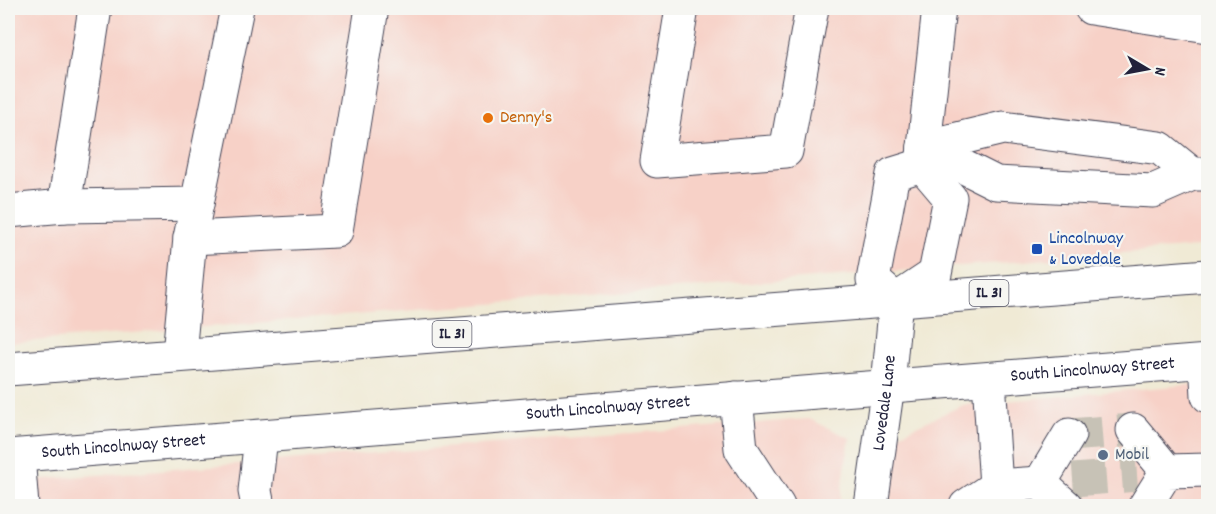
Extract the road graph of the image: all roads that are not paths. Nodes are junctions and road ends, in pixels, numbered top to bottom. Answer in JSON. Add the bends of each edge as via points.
{"nodes":[{"id":1,"x":95,"y":8,"type":"edge"},
{"id":2,"x":237,"y":8,"type":"edge"},
{"id":3,"x":372,"y":8,"type":"edge"},
{"id":4,"x":682,"y":8,"type":"edge"},
{"id":5,"x":812,"y":8,"type":"edge"},
{"id":6,"x":939,"y":8,"type":"edge"},
{"id":7,"x":1091,"y":8,"type":"edge"},
{"id":8,"x":1209,"y":26,"type":"edge"},
{"id":9,"x":923,"y":156,"type":"junction"},
{"id":10,"x":1200,"y":174,"type":"edge"},
{"id":11,"x":197,"y":204,"type":"junction"},
{"id":12,"x":64,"y":206,"type":"junction"},
{"id":13,"x":8,"y":211,"type":"edge"},
{"id":14,"x":190,"y":237,"type":"junction"},
{"id":15,"x":1209,"y":276,"type":"edge"},
{"id":16,"x":896,"y":300,"type":"junction"},
{"id":17,"x":179,"y":354,"type":"junction"},
{"id":18,"x":1207,"y":361,"type":"edge"},
{"id":19,"x":8,"y":369,"type":"edge"},
{"id":20,"x":989,"y":380,"type":"junction"},
{"id":21,"x":888,"y":385,"type":"junction"},
{"id":22,"x":1209,"y":396,"type":"edge"},
{"id":23,"x":736,"y":398,"type":"junction"},
{"id":24,"x":1133,"y":430,"type":"dead end"},
{"id":25,"x":1069,"y":435,"type":"dead end"},
{"id":26,"x":261,"y":437,"type":"junction"},
{"id":27,"x":13,"y":456,"type":"edge"},
{"id":28,"x":1209,"y":470,"type":"edge"},
{"id":29,"x":1152,"y":473,"type":"junction"},
{"id":30,"x":1040,"y":483,"type":"junction"},
{"id":31,"x":996,"y":486,"type":"junction"},
{"id":32,"x":1069,"y":493,"type":"tunnel mouth"},
{"id":33,"x":22,"y":507,"type":"edge"},
{"id":34,"x":258,"y":507,"type":"edge"},
{"id":35,"x":778,"y":507,"type":"edge"},
{"id":36,"x":871,"y":507,"type":"edge"},
{"id":37,"x":966,"y":507,"type":"edge"},
{"id":38,"x":1145,"y":507,"type":"edge"}],
"edges":[{"from":1,"to":12,"type":"main road"},
{"from":2,"to":11,"type":"main road"},
{"from":3,"to":14,"type":"main road","via":[[336,231]]},
{"from":4,"to":5,"type":"main road","via":[[657,161],[786,151]]},
{"from":6,"to":9,"type":"main road"},
{"from":7,"to":8,"type":"main road"},
{"from":9,"to":10,"type":"main road","via":[[996,183],[1153,190]]},
{"from":9,"to":10,"type":"main road","via":[[1003,128],[1160,148]]},
{"from":9,"to":16,"type":"main road","via":[[893,174],[882,232],[873,280]]},
{"from":9,"to":16,"type":"main road","via":[[950,198],[935,274]]},
{"from":11,"to":12,"type":"main road"},
{"from":11,"to":14,"type":"main road"},
{"from":12,"to":13,"type":"main road"},
{"from":14,"to":17,"type":"main road"},
{"from":15,"to":16,"type":"main road","number":"IL 31"},
{"from":16,"to":17,"type":"main road","number":"IL 31"},
{"from":16,"to":21,"type":"main road","name":"Lovedale Lane"},
{"from":17,"to":19,"type":"main road","number":"IL 31"},
{"from":18,"to":20,"type":"main road","name":"South Lincolnway Street"},
{"from":18,"to":22,"type":"main road"},
{"from":20,"to":21,"type":"main road","name":"South Lincolnway Street"},
{"from":20,"to":31,"type":"main road"},
{"from":21,"to":23,"type":"main road","name":"South Lincolnway Street"},
{"from":21,"to":36,"type":"main road","name":"Lovedale Lane"},
{"from":23,"to":26,"type":"main road","name":"South Lincolnway Street"},
{"from":23,"to":35,"type":"main road","via":[[741,449]]},
{"from":24,"to":29,"type":"main road"},
{"from":25,"to":30,"type":"main road"},
{"from":26,"to":27,"type":"main road","name":"South Lincolnway Street"},
{"from":26,"to":34,"type":"main road","via":[[255,491]]},
{"from":27,"to":33,"type":"main road"},
{"from":28,"to":29,"type":"main road"},
{"from":29,"to":38,"type":"main road"},
{"from":30,"to":31,"type":"main road"},
{"from":30,"to":32,"type":"main road"},
{"from":31,"to":37,"type":"main road"}]}
